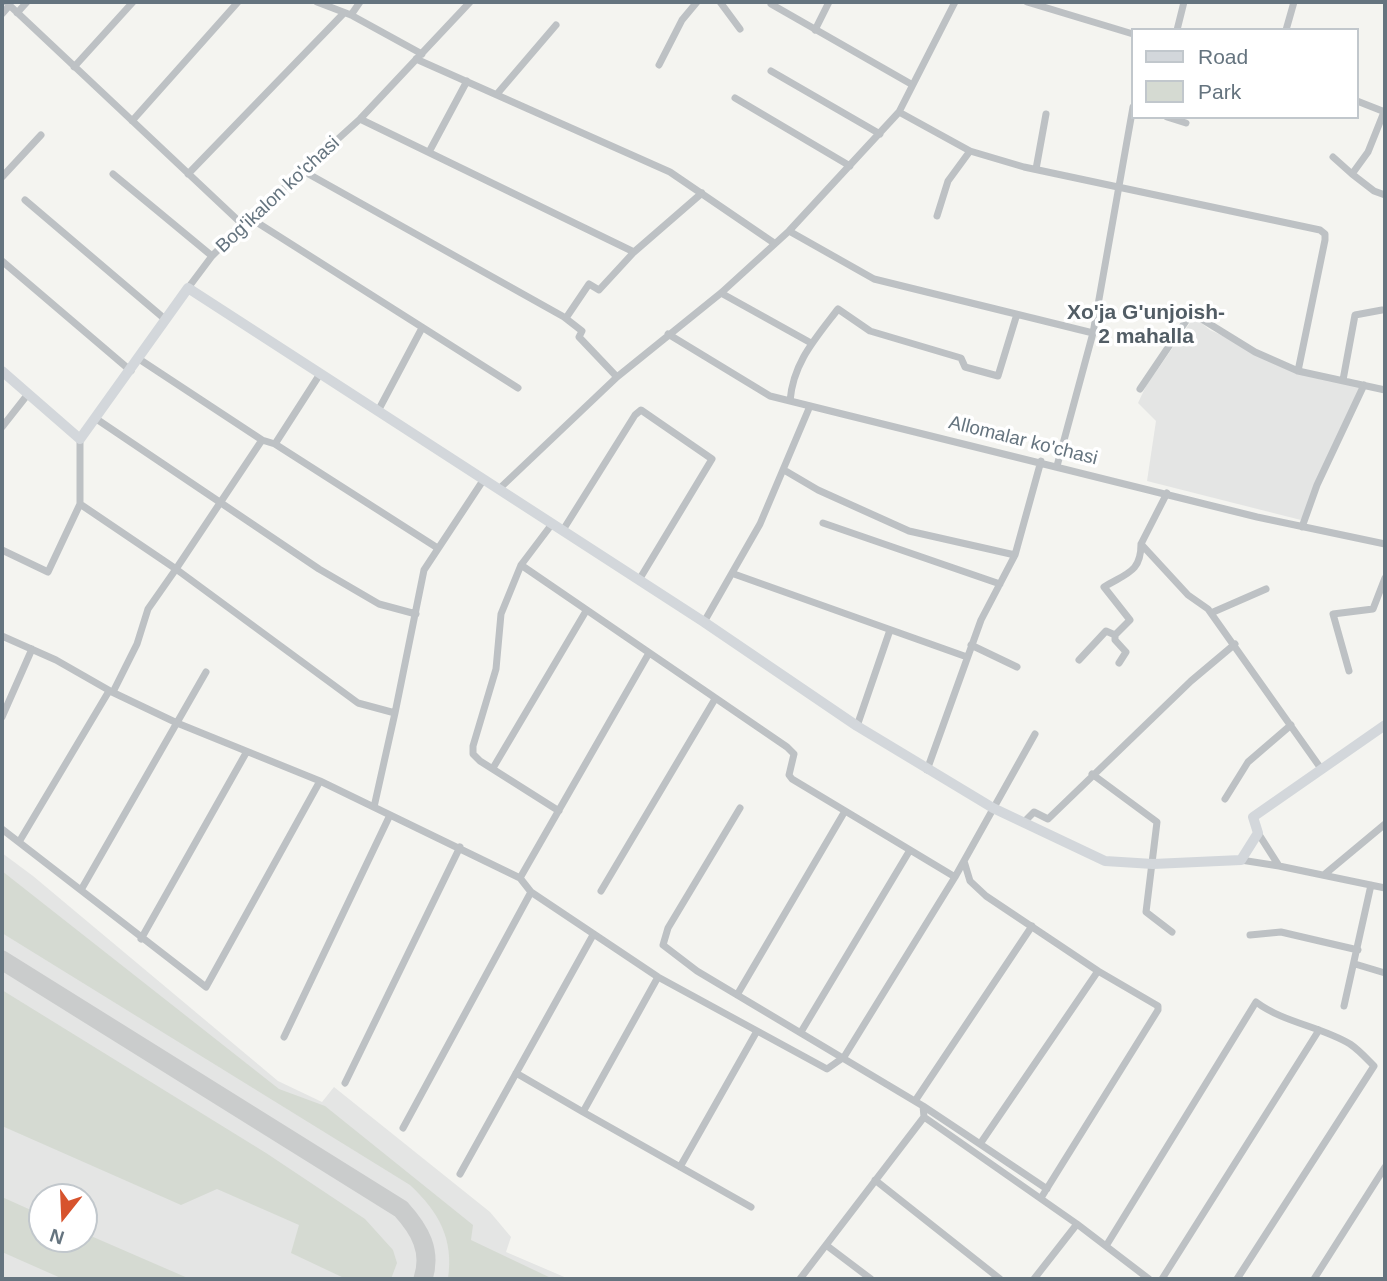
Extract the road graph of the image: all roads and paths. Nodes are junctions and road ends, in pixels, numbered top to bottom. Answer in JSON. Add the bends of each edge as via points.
{"nodes":[{"id":1,"x":27,"y":2,"type":"edge"},
{"id":2,"x":133,"y":2,"type":"edge"},
{"id":3,"x":238,"y":2,"type":"edge"},
{"id":4,"x":317,"y":2,"type":"edge"},
{"id":5,"x":360,"y":2,"type":"edge"},
{"id":6,"x":470,"y":2,"type":"edge"},
{"id":7,"x":697,"y":2,"type":"edge"},
{"id":8,"x":720,"y":2,"type":"edge"},
{"id":9,"x":829,"y":2,"type":"edge"},
{"id":10,"x":955,"y":2,"type":"edge"},
{"id":11,"x":1027,"y":2,"type":"edge"},
{"id":12,"x":1184,"y":2,"type":"edge"},
{"id":13,"x":1294,"y":2,"type":"edge"},
{"id":14,"x":7,"y":4,"type":"edge"},
{"id":15,"x":771,"y":4,"type":"dead end"},
{"id":16,"x":17,"y":13,"type":"junction"},
{"id":17,"x":2,"y":14,"type":"edge"},
{"id":18,"x":347,"y":14,"type":"junction"},
{"id":19,"x":556,"y":24,"type":"dead end"},
{"id":20,"x":1178,"y":28,"type":"edge"},
{"id":21,"x":1287,"y":28,"type":"edge"},
{"id":22,"x":740,"y":29,"type":"dead end"},
{"id":23,"x":815,"y":30,"type":"junction"},
{"id":24,"x":1132,"y":34,"type":"edge"},
{"id":25,"x":419,"y":57,"type":"junction"},
{"id":26,"x":659,"y":65,"type":"dead end"},
{"id":27,"x":74,"y":67,"type":"junction"},
{"id":28,"x":771,"y":71,"type":"dead end"},
{"id":29,"x":467,"y":80,"type":"junction"},
{"id":30,"x":911,"y":84,"type":"junction"},
{"id":31,"x":497,"y":94,"type":"junction"},
{"id":32,"x":735,"y":98,"type":"dead end"},
{"id":33,"x":1359,"y":102,"type":"edge"},
{"id":34,"x":899,"y":111,"type":"junction"},
{"id":35,"x":1385,"y":112,"type":"edge"},
{"id":36,"x":1132,"y":113,"type":"edge"},
{"id":37,"x":1046,"y":114,"type":"dead end"},
{"id":38,"x":360,"y":118,"type":"junction"},
{"id":39,"x":1173,"y":119,"type":"edge"},
{"id":40,"x":132,"y":121,"type":"junction"},
{"id":41,"x":1186,"y":123,"type":"dead end"},
{"id":42,"x":880,"y":134,"type":"junction"},
{"id":43,"x":41,"y":135,"type":"dead end"},
{"id":44,"x":970,"y":151,"type":"junction"},
{"id":45,"x":429,"y":152,"type":"junction"},
{"id":46,"x":1333,"y":158,"type":"dead end"},
{"id":47,"x":850,"y":166,"type":"junction"},
{"id":48,"x":1036,"y":170,"type":"junction"},
{"id":49,"x":305,"y":172,"type":"junction"},
{"id":50,"x":113,"y":174,"type":"dead end"},
{"id":51,"x":188,"y":174,"type":"junction"},
{"id":52,"x":1352,"y":174,"type":"junction"},
{"id":53,"x":2,"y":177,"type":"edge"},
{"id":54,"x":1120,"y":186,"type":"junction"},
{"id":55,"x":702,"y":193,"type":"junction"},
{"id":56,"x":1385,"y":195,"type":"edge"},
{"id":57,"x":25,"y":200,"type":"dead end"},
{"id":58,"x":937,"y":216,"type":"dead end"},
{"id":59,"x":250,"y":218,"type":"junction"},
{"id":60,"x":243,"y":225,"type":"junction"},
{"id":61,"x":789,"y":231,"type":"junction"},
{"id":62,"x":774,"y":243,"type":"junction"},
{"id":63,"x":635,"y":252,"type":"junction"},
{"id":64,"x":212,"y":256,"type":"junction"},
{"id":65,"x":2,"y":261,"type":"edge"},
{"id":66,"x":188,"y":288,"type":"junction"},
{"id":67,"x":721,"y":293,"type":"junction"},
{"id":68,"x":1381,"y":310,"type":"dead end"},
{"id":69,"x":1017,"y":314,"type":"junction"},
{"id":70,"x":566,"y":318,"type":"junction"},
{"id":71,"x":166,"y":320,"type":"junction"},
{"id":72,"x":422,"y":328,"type":"junction"},
{"id":73,"x":1093,"y":333,"type":"junction"},
{"id":74,"x":668,"y":334,"type":"junction"},
{"id":75,"x":811,"y":343,"type":"junction"},
{"id":76,"x":139,"y":359,"type":"junction"},
{"id":77,"x":2,"y":371,"type":"edge"},
{"id":78,"x":131,"y":371,"type":"junction"},
{"id":79,"x":1298,"y":371,"type":"junction"},
{"id":80,"x":320,"y":374,"type":"junction"},
{"id":81,"x":617,"y":377,"type":"junction"},
{"id":82,"x":1343,"y":380,"type":"junction"},
{"id":83,"x":1364,"y":385,"type":"junction"},
{"id":84,"x":518,"y":388,"type":"dead end"},
{"id":85,"x":1140,"y":389,"type":"dead end"},
{"id":86,"x":1385,"y":390,"type":"edge"},
{"id":87,"x":28,"y":394,"type":"junction"},
{"id":88,"x":790,"y":401,"type":"junction"},
{"id":89,"x":810,"y":406,"type":"junction"},
{"id":90,"x":378,"y":411,"type":"junction"},
{"id":91,"x":95,"y":418,"type":"junction"},
{"id":92,"x":2,"y":427,"type":"edge"},
{"id":93,"x":80,"y":439,"type":"junction"},
{"id":94,"x":262,"y":440,"type":"junction"},
{"id":95,"x":275,"y":444,"type":"junction"},
{"id":96,"x":1041,"y":461,"type":"junction"},
{"id":97,"x":1058,"y":466,"type":"junction"},
{"id":98,"x":784,"y":470,"type":"junction"},
{"id":99,"x":484,"y":478,"type":"junction"},
{"id":100,"x":499,"y":489,"type":"junction"},
{"id":101,"x":1167,"y":493,"type":"junction"},
{"id":102,"x":220,"y":502,"type":"junction"},
{"id":103,"x":80,"y":503,"type":"junction"},
{"id":104,"x":823,"y":523,"type":"dead end"},
{"id":105,"x":552,"y":524,"type":"junction"},
{"id":106,"x":1302,"y":527,"type":"junction"},
{"id":107,"x":563,"y":530,"type":"junction"},
{"id":108,"x":1141,"y":544,"type":"junction"},
{"id":109,"x":1385,"y":544,"type":"edge"},
{"id":110,"x":436,"y":547,"type":"junction"},
{"id":111,"x":2,"y":550,"type":"edge"},
{"id":112,"x":1015,"y":555,"type":"junction"},
{"id":113,"x":522,"y":565,"type":"junction"},
{"id":114,"x":176,"y":569,"type":"junction"},
{"id":115,"x":734,"y":574,"type":"junction"},
{"id":116,"x":1385,"y":578,"type":"edge"},
{"id":117,"x":639,"y":580,"type":"junction"},
{"id":118,"x":1000,"y":584,"type":"junction"},
{"id":119,"x":1266,"y":589,"type":"dead end"},
{"id":120,"x":586,"y":611,"type":"junction"},
{"id":121,"x":1210,"y":613,"type":"junction"},
{"id":122,"x":416,"y":614,"type":"junction"},
{"id":123,"x":704,"y":622,"type":"junction"},
{"id":124,"x":890,"y":630,"type":"junction"},
{"id":125,"x":1115,"y":635,"type":"junction"},
{"id":126,"x":2,"y":636,"type":"edge"},
{"id":127,"x":1235,"y":644,"type":"junction"},
{"id":128,"x":971,"y":645,"type":"junction"},
{"id":129,"x":32,"y":649,"type":"junction"},
{"id":130,"x":649,"y":653,"type":"junction"},
{"id":131,"x":967,"y":657,"type":"junction"},
{"id":132,"x":1079,"y":660,"type":"dead end"},
{"id":133,"x":1119,"y":663,"type":"dead end"},
{"id":134,"x":1017,"y":667,"type":"dead end"},
{"id":135,"x":1349,"y":671,"type":"dead end"},
{"id":136,"x":206,"y":672,"type":"dead end"},
{"id":137,"x":109,"y":691,"type":"junction"},
{"id":138,"x":715,"y":699,"type":"junction"},
{"id":139,"x":395,"y":713,"type":"junction"},
{"id":140,"x":2,"y":717,"type":"edge"},
{"id":141,"x":177,"y":723,"type":"junction"},
{"id":142,"x":1291,"y":725,"type":"junction"},
{"id":143,"x":1385,"y":725,"type":"edge"},
{"id":144,"x":857,"y":726,"type":"junction"},
{"id":145,"x":1035,"y":734,"type":"dead end"},
{"id":146,"x":246,"y":753,"type":"junction"},
{"id":147,"x":493,"y":768,"type":"junction"},
{"id":148,"x":927,"y":770,"type":"junction"},
{"id":149,"x":1322,"y":770,"type":"junction"},
{"id":150,"x":1092,"y":774,"type":"junction"},
{"id":151,"x":320,"y":781,"type":"junction"},
{"id":152,"x":1225,"y":799,"type":"dead end"},
{"id":153,"x":374,"y":807,"type":"junction"},
{"id":154,"x":740,"y":808,"type":"dead end"},
{"id":155,"x":993,"y":808,"type":"junction"},
{"id":156,"x":559,"y":811,"type":"junction"},
{"id":157,"x":845,"y":811,"type":"junction"},
{"id":158,"x":390,"y":815,"type":"junction"},
{"id":159,"x":1023,"y":823,"type":"junction"},
{"id":160,"x":1385,"y":824,"type":"edge"},
{"id":161,"x":2,"y":829,"type":"edge"},
{"id":162,"x":1258,"y":833,"type":"junction"},
{"id":163,"x":19,"y":842,"type":"junction"},
{"id":164,"x":460,"y":848,"type":"junction"},
{"id":165,"x":910,"y":850,"type":"junction"},
{"id":166,"x":1241,"y":860,"type":"junction"},
{"id":167,"x":964,"y":861,"type":"junction"},
{"id":168,"x":1153,"y":864,"type":"junction"},
{"id":169,"x":1279,"y":866,"type":"junction"},
{"id":170,"x":1325,"y":874,"type":"junction"},
{"id":171,"x":955,"y":877,"type":"junction"},
{"id":172,"x":520,"y":878,"type":"junction"},
{"id":173,"x":1371,"y":885,"type":"junction"},
{"id":174,"x":1385,"y":888,"type":"edge"},
{"id":175,"x":81,"y":890,"type":"junction"},
{"id":176,"x":601,"y":891,"type":"dead end"},
{"id":177,"x":531,"y":892,"type":"junction"},
{"id":178,"x":1032,"y":926,"type":"junction"},
{"id":179,"x":1172,"y":932,"type":"dead end"},
{"id":180,"x":593,"y":935,"type":"junction"},
{"id":181,"x":1250,"y":935,"type":"dead end"},
{"id":182,"x":141,"y":939,"type":"junction"},
{"id":183,"x":1358,"y":950,"type":"junction"},
{"id":184,"x":1355,"y":964,"type":"junction"},
{"id":185,"x":1098,"y":971,"type":"junction"},
{"id":186,"x":1385,"y":973,"type":"edge"},
{"id":187,"x":658,"y":978,"type":"junction"},
{"id":188,"x":737,"y":995,"type":"junction"},
{"id":189,"x":1344,"y":1006,"type":"dead end"},
{"id":190,"x":1319,"y":1030,"type":"junction"},
{"id":191,"x":757,"y":1031,"type":"junction"},
{"id":192,"x":801,"y":1032,"type":"junction"},
{"id":193,"x":284,"y":1037,"type":"dead end"},
{"id":194,"x":844,"y":1057,"type":"junction"},
{"id":195,"x":516,"y":1073,"type":"junction"},
{"id":196,"x":345,"y":1083,"type":"dead end"},
{"id":197,"x":915,"y":1101,"type":"junction"},
{"id":198,"x":923,"y":1106,"type":"junction"},
{"id":199,"x":583,"y":1112,"type":"junction"},
{"id":200,"x":924,"y":1117,"type":"junction"},
{"id":201,"x":403,"y":1128,"type":"dead end"},
{"id":202,"x":981,"y":1144,"type":"junction"},
{"id":203,"x":680,"y":1167,"type":"junction"},
{"id":204,"x":1385,"y":1167,"type":"edge"},
{"id":205,"x":460,"y":1174,"type":"dead end"},
{"id":206,"x":875,"y":1180,"type":"junction"},
{"id":207,"x":1047,"y":1189,"type":"junction"},
{"id":208,"x":1041,"y":1198,"type":"junction"},
{"id":209,"x":751,"y":1206,"type":"dead end"},
{"id":210,"x":1077,"y":1224,"type":"junction"},
{"id":211,"x":826,"y":1245,"type":"junction"},
{"id":212,"x":1106,"y":1246,"type":"junction"},
{"id":213,"x":1138,"y":1271,"type":"junction"},
{"id":214,"x":800,"y":1279,"type":"edge"},
{"id":215,"x":871,"y":1279,"type":"edge"},
{"id":216,"x":1000,"y":1279,"type":"edge"},
{"id":217,"x":1034,"y":1279,"type":"edge"},
{"id":218,"x":1132,"y":1279,"type":"edge"},
{"id":219,"x":1149,"y":1279,"type":"edge"},
{"id":220,"x":1162,"y":1279,"type":"edge"},
{"id":221,"x":1237,"y":1279,"type":"edge"},
{"id":222,"x":1314,"y":1279,"type":"edge"}],
"edges":[{"from":1,"to":16,"type":"street"},
{"from":2,"to":27,"type":"street"},
{"from":3,"to":40,"type":"street"},
{"from":4,"to":18,"type":"street"},
{"from":5,"to":18,"type":"street"},
{"from":6,"to":25,"type":"street","name":"Bog'ikalon ko'chasi"},
{"from":7,"to":26,"type":"street","via":[[682,20]]},
{"from":8,"to":22,"type":"street"},
{"from":9,"to":23,"type":"street"},
{"from":10,"to":30,"type":"street"},
{"from":11,"to":24,"type":"street"},
{"from":12,"to":20,"type":"street"},
{"from":13,"to":21,"type":"street"},
{"from":14,"to":16,"type":"street"},
{"from":14,"to":17,"type":"street"},
{"from":15,"to":23,"type":"street"},
{"from":16,"to":27,"type":"street"},
{"from":18,"to":25,"type":"street"},
{"from":18,"to":51,"type":"street"},
{"from":19,"to":31,"type":"street"},
{"from":23,"to":30,"type":"street"},
{"from":25,"to":29,"type":"street"},
{"from":25,"to":38,"type":"street","name":"Bog'ikalon ko'chasi"},
{"from":27,"to":40,"type":"street"},
{"from":28,"to":42,"type":"street"},
{"from":29,"to":31,"type":"street"},
{"from":29,"to":45,"type":"street"},
{"from":30,"to":34,"type":"street"},
{"from":31,"to":55,"type":"street","via":[[670,172]]},
{"from":32,"to":47,"type":"street"},
{"from":33,"to":35,"type":"street"},
{"from":34,"to":42,"type":"street"},
{"from":34,"to":44,"type":"street"},
{"from":35,"to":52,"type":"street","via":[[1368,152]]},
{"from":36,"to":54,"type":"street"},
{"from":37,"to":48,"type":"street"},
{"from":38,"to":45,"type":"street"},
{"from":38,"to":49,"type":"street","name":"Bog'ikalon ko'chasi"},
{"from":39,"to":41,"type":"street"},
{"from":40,"to":51,"type":"street"},
{"from":42,"to":47,"type":"street"},
{"from":43,"to":53,"type":"street"},
{"from":44,"to":48,"type":"street"},
{"from":44,"to":58,"type":"street","via":[[948,181]]},
{"from":45,"to":63,"type":"street"},
{"from":46,"to":52,"type":"street"},
{"from":47,"to":61,"type":"street"},
{"from":48,"to":54,"type":"street"},
{"from":49,"to":59,"type":"street","name":"Bog'ikalon ko'chasi"},
{"from":49,"to":70,"type":"street"},
{"from":50,"to":64,"type":"street"},
{"from":51,"to":60,"type":"street"},
{"from":52,"to":56,"type":"street"},
{"from":54,"to":73,"type":"street"},
{"from":54,"to":79,"type":"street","via":[[1325,234]]},
{"from":55,"to":62,"type":"street"},
{"from":55,"to":63,"type":"street"},
{"from":57,"to":71,"type":"street"},
{"from":59,"to":60,"type":"street","name":"Bog'ikalon ko'chasi"},
{"from":59,"to":72,"type":"street"},
{"from":60,"to":64,"type":"street","name":"Bog'ikalon ko'chasi"},
{"from":61,"to":62,"type":"street"},
{"from":61,"to":69,"type":"street","via":[[874,279]]},
{"from":62,"to":67,"type":"street"},
{"from":63,"to":70,"type":"street","via":[[599,290],[589,285]]},
{"from":64,"to":66,"type":"street","name":"Bog'ikalon ko'chasi"},
{"from":65,"to":78,"type":"street"},
{"from":66,"to":71,"type":"street","name":"Bog'ikalon ko'chasi"},
{"from":66,"to":80,"type":"street"},
{"from":67,"to":74,"type":"street"},
{"from":67,"to":75,"type":"street"},
{"from":68,"to":82,"type":"street","via":[[1355,315]]},
{"from":69,"to":73,"type":"street"},
{"from":69,"to":75,"type":"street","via":[[998,376],[965,367],[961,358],[870,331],[838,309]]},
{"from":70,"to":81,"type":"street","via":[[582,331],[579,337]]},
{"from":71,"to":76,"type":"street","name":"Bog'ikalon ko'chasi"},
{"from":72,"to":84,"type":"street"},
{"from":72,"to":90,"type":"street"},
{"from":73,"to":97,"type":"street"},
{"from":74,"to":81,"type":"street"},
{"from":74,"to":88,"type":"street","name":"Allomalar ko'chasi","via":[[770,396]]},
{"from":75,"to":88,"type":"street","via":[[792,378]]},
{"from":76,"to":78,"type":"street","name":"Bog'ikalon ko'chasi"},
{"from":76,"to":94,"type":"street"},
{"from":77,"to":87,"type":"street"},
{"from":78,"to":91,"type":"street","name":"Bog'ikalon ko'chasi"},
{"from":79,"to":82,"type":"street"},
{"from":79,"to":85,"type":"street","via":[[1255,352],[1195,315],[1188,318]]},
{"from":80,"to":90,"type":"street"},
{"from":80,"to":95,"type":"street"},
{"from":81,"to":100,"type":"street"},
{"from":82,"to":83,"type":"street"},
{"from":83,"to":86,"type":"street"},
{"from":83,"to":106,"type":"street"},
{"from":87,"to":92,"type":"street"},
{"from":87,"to":93,"type":"street"},
{"from":88,"to":89,"type":"street","name":"Allomalar ko'chasi"},
{"from":89,"to":96,"type":"street","name":"Allomalar ko'chasi"},
{"from":89,"to":98,"type":"street"},
{"from":90,"to":99,"type":"street"},
{"from":91,"to":93,"type":"street","name":"Bog'ikalon ko'chasi"},
{"from":91,"to":102,"type":"street"},
{"from":93,"to":103,"type":"street"},
{"from":94,"to":95,"type":"street"},
{"from":94,"to":102,"type":"street"},
{"from":95,"to":110,"type":"street"},
{"from":96,"to":97,"type":"street","name":"Allomalar ko'chasi"},
{"from":96,"to":112,"type":"street"},
{"from":97,"to":101,"type":"street","name":"Allomalar ko'chasi"},
{"from":98,"to":112,"type":"street","via":[[909,531]]},
{"from":98,"to":115,"type":"street"},
{"from":99,"to":100,"type":"street"},
{"from":99,"to":110,"type":"street"},
{"from":100,"to":105,"type":"street"},
{"from":101,"to":106,"type":"street","name":"Allomalar ko'chasi"},
{"from":101,"to":108,"type":"street"},
{"from":102,"to":114,"type":"street"},
{"from":102,"to":122,"type":"street","via":[[379,604]]},
{"from":103,"to":111,"type":"street","via":[[48,572]]},
{"from":103,"to":114,"type":"street"},
{"from":104,"to":118,"type":"street"},
{"from":105,"to":107,"type":"street"},
{"from":105,"to":113,"type":"street"},
{"from":106,"to":109,"type":"street","name":"Allomalar ko'chasi"},
{"from":107,"to":117,"type":"street"},
{"from":107,"to":117,"type":"street","via":[[641,410],[712,459]]},
{"from":108,"to":121,"type":"street"},
{"from":108,"to":125,"type":"street","via":[[1142,556],[1136,567],[1104,587],[1130,620]]},
{"from":110,"to":122,"type":"street","via":[[424,570]]},
{"from":112,"to":118,"type":"street"},
{"from":113,"to":120,"type":"street"},
{"from":113,"to":147,"type":"street","via":[[501,614],[496,670],[473,746],[474,754]]},
{"from":114,"to":137,"type":"street","via":[[148,609],[137,644],[113,692]]},
{"from":114,"to":139,"type":"street","via":[[358,703]]},
{"from":115,"to":123,"type":"street"},
{"from":115,"to":124,"type":"street"},
{"from":116,"to":135,"type":"street","via":[[1373,609],[1333,614]]},
{"from":117,"to":123,"type":"street"},
{"from":118,"to":128,"type":"street"},
{"from":119,"to":121,"type":"street"},
{"from":120,"to":130,"type":"street"},
{"from":120,"to":147,"type":"street"},
{"from":121,"to":127,"type":"street"},
{"from":122,"to":139,"type":"street"},
{"from":123,"to":144,"type":"street"},
{"from":124,"to":131,"type":"street"},
{"from":124,"to":144,"type":"street"},
{"from":125,"to":132,"type":"street","via":[[1106,631]]},
{"from":125,"to":133,"type":"street","via":[[1126,652]]},
{"from":126,"to":129,"type":"street"},
{"from":127,"to":142,"type":"street"},
{"from":127,"to":150,"type":"street"},
{"from":128,"to":131,"type":"street"},
{"from":128,"to":134,"type":"street"},
{"from":129,"to":137,"type":"street"},
{"from":129,"to":140,"type":"street"},
{"from":130,"to":138,"type":"street"},
{"from":130,"to":156,"type":"street"},
{"from":131,"to":148,"type":"street"},
{"from":136,"to":141,"type":"street"},
{"from":137,"to":141,"type":"street"},
{"from":137,"to":163,"type":"street"},
{"from":138,"to":157,"type":"street","via":[[794,754],[792,779]]},
{"from":138,"to":176,"type":"street"},
{"from":139,"to":153,"type":"street"},
{"from":141,"to":146,"type":"street"},
{"from":141,"to":175,"type":"street"},
{"from":142,"to":149,"type":"street"},
{"from":142,"to":152,"type":"street","via":[[1248,762]]},
{"from":143,"to":149,"type":"street"},
{"from":144,"to":148,"type":"street"},
{"from":145,"to":155,"type":"street"},
{"from":146,"to":151,"type":"street"},
{"from":146,"to":182,"type":"street"},
{"from":147,"to":156,"type":"street"},
{"from":148,"to":155,"type":"street"},
{"from":149,"to":162,"type":"street","via":[[1253,817]]},
{"from":150,"to":159,"type":"street","via":[[1048,820],[1034,812]]},
{"from":150,"to":168,"type":"street","via":[[1157,822]]},
{"from":151,"to":153,"type":"street"},
{"from":151,"to":182,"type":"street","via":[[206,987]]},
{"from":153,"to":158,"type":"street"},
{"from":154,"to":188,"type":"street","via":[[668,928],[663,945]]},
{"from":155,"to":159,"type":"street"},
{"from":155,"to":167,"type":"street"},
{"from":156,"to":172,"type":"street"},
{"from":157,"to":165,"type":"street"},
{"from":157,"to":188,"type":"street"},
{"from":158,"to":164,"type":"street"},
{"from":158,"to":193,"type":"street"},
{"from":159,"to":168,"type":"street","via":[[1105,861]]},
{"from":160,"to":170,"type":"street"},
{"from":161,"to":163,"type":"street"},
{"from":162,"to":166,"type":"street"},
{"from":162,"to":169,"type":"street"},
{"from":163,"to":175,"type":"street"},
{"from":164,"to":172,"type":"street"},
{"from":164,"to":196,"type":"street"},
{"from":165,"to":171,"type":"street"},
{"from":165,"to":192,"type":"street"},
{"from":166,"to":168,"type":"street"},
{"from":166,"to":169,"type":"street"},
{"from":167,"to":171,"type":"street"},
{"from":167,"to":178,"type":"street","via":[[970,881]]},
{"from":168,"to":179,"type":"street","via":[[1146,912]]},
{"from":169,"to":170,"type":"street"},
{"from":170,"to":173,"type":"street"},
{"from":171,"to":194,"type":"street"},
{"from":172,"to":177,"type":"street"},
{"from":173,"to":174,"type":"street"},
{"from":173,"to":183,"type":"street"},
{"from":175,"to":182,"type":"street"},
{"from":177,"to":180,"type":"street"},
{"from":177,"to":201,"type":"street"},
{"from":178,"to":185,"type":"street"},
{"from":178,"to":197,"type":"street"},
{"from":180,"to":187,"type":"street"},
{"from":180,"to":195,"type":"street"},
{"from":181,"to":183,"type":"street","via":[[1281,932]]},
{"from":183,"to":184,"type":"street"},
{"from":184,"to":186,"type":"street"},
{"from":184,"to":189,"type":"street"},
{"from":185,"to":202,"type":"street"},
{"from":185,"to":207,"type":"street","via":[[1158,1010]]},
{"from":187,"to":191,"type":"street"},
{"from":187,"to":199,"type":"street"},
{"from":188,"to":192,"type":"street"},
{"from":190,"to":212,"type":"street","via":[[1275,1016],[1256,1002]]},
{"from":190,"to":220,"type":"street"},
{"from":190,"to":221,"type":"street","via":[[1352,1045],[1374,1066]]},
{"from":191,"to":194,"type":"street","via":[[827,1069]]},
{"from":191,"to":203,"type":"street"},
{"from":192,"to":194,"type":"street"},
{"from":194,"to":197,"type":"street"},
{"from":195,"to":199,"type":"street"},
{"from":195,"to":205,"type":"street"},
{"from":197,"to":198,"type":"street"},
{"from":198,"to":200,"type":"street"},
{"from":198,"to":202,"type":"street"},
{"from":199,"to":203,"type":"street"},
{"from":200,"to":206,"type":"street"},
{"from":200,"to":208,"type":"street"},
{"from":202,"to":207,"type":"street"},
{"from":203,"to":209,"type":"street"},
{"from":204,"to":222,"type":"street"},
{"from":206,"to":211,"type":"street"},
{"from":206,"to":216,"type":"street"},
{"from":207,"to":208,"type":"street"},
{"from":208,"to":210,"type":"street"},
{"from":210,"to":212,"type":"street"},
{"from":210,"to":217,"type":"street"},
{"from":211,"to":214,"type":"street"},
{"from":211,"to":215,"type":"street"},
{"from":212,"to":213,"type":"street"},
{"from":213,"to":218,"type":"street"},
{"from":213,"to":219,"type":"street"}]}
